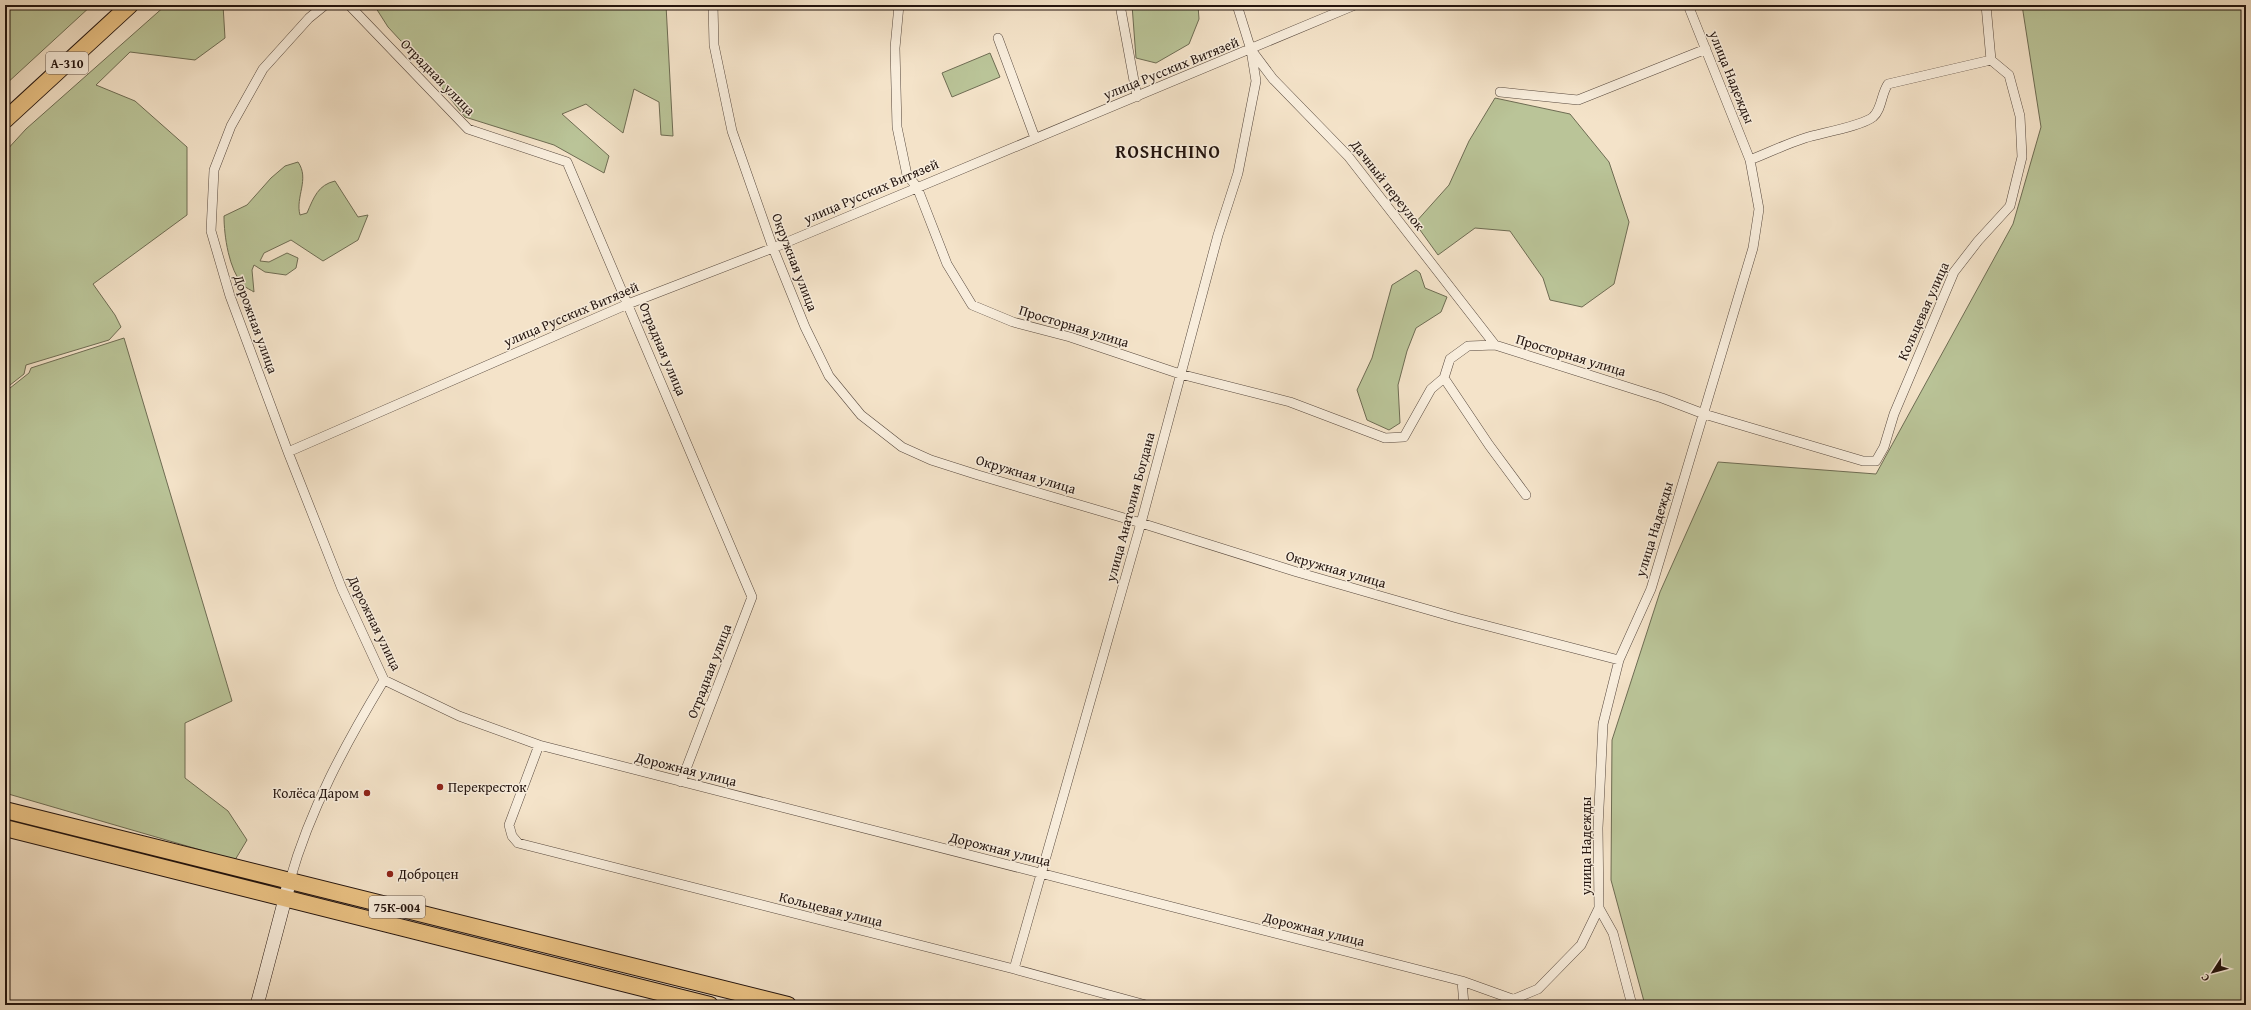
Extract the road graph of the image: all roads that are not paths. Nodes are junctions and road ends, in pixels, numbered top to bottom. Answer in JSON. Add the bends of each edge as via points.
{"nodes":[{"id":1,"x":130,"y":5,"type":"edge"},
{"id":2,"x":325,"y":5,"type":"edge"},
{"id":3,"x":349,"y":5,"type":"edge"},
{"id":4,"x":713,"y":5,"type":"edge"},
{"id":5,"x":899,"y":5,"type":"edge"},
{"id":6,"x":1120,"y":5,"type":"edge"},
{"id":7,"x":1237,"y":5,"type":"edge"},
{"id":8,"x":1688,"y":5,"type":"edge"},
{"id":9,"x":1986,"y":5,"type":"edge"},
{"id":10,"x":1349,"y":6,"type":"edge"},
{"id":11,"x":998,"y":38,"type":"dead end"},
{"id":12,"x":1706,"y":49,"type":"junction"},
{"id":13,"x":1251,"y":50,"type":"junction"},
{"id":14,"x":1991,"y":60,"type":"junction"},
{"id":15,"x":1500,"y":92,"type":"dead end"},
{"id":16,"x":1137,"y":97,"type":"junction"},
{"id":17,"x":5,"y":120,"type":"edge"},
{"id":18,"x":1036,"y":138,"type":"junction"},
{"id":19,"x":1750,"y":160,"type":"junction"},
{"id":20,"x":917,"y":187,"type":"junction"},
{"id":21,"x":773,"y":248,"type":"junction"},
{"id":22,"x":628,"y":304,"type":"junction"},
{"id":23,"x":1495,"y":345,"type":"junction"},
{"id":24,"x":1180,"y":374,"type":"junction"},
{"id":25,"x":1444,"y":378,"type":"junction"},
{"id":26,"x":1704,"y":414,"type":"junction"},
{"id":27,"x":288,"y":452,"type":"junction"},
{"id":28,"x":1876,"y":461,"type":"joint"},
{"id":29,"x":1526,"y":495,"type":"dead end"},
{"id":30,"x":1141,"y":523,"type":"junction"},
{"id":31,"x":1619,"y":660,"type":"junction"},
{"id":32,"x":384,"y":680,"type":"junction"},
{"id":33,"x":539,"y":745,"type":"junction"},
{"id":34,"x":681,"y":782,"type":"junction"},
{"id":35,"x":5,"y":810,"type":"edge"},
{"id":36,"x":5,"y":828,"type":"edge"},
{"id":37,"x":1042,"y":874,"type":"junction"},
{"id":38,"x":290,"y":880,"type":"junction"},
{"id":39,"x":285,"y":898,"type":"junction"},
{"id":40,"x":1599,"y":908,"type":"junction"},
{"id":41,"x":1014,"y":969,"type":"junction"},
{"id":42,"x":1462,"y":981,"type":"junction"},
{"id":43,"x":1515,"y":1000,"type":"junction"},
{"id":44,"x":258,"y":1005,"type":"edge"},
{"id":45,"x":710,"y":1005,"type":"edge"},
{"id":46,"x":788,"y":1005,"type":"edge"},
{"id":47,"x":1146,"y":1005,"type":"edge"},
{"id":48,"x":1464,"y":1005,"type":"edge"},
{"id":49,"x":1500,"y":1005,"type":"edge"},
{"id":50,"x":1632,"y":1005,"type":"edge"}],
"edges":[{"from":1,"to":17,"type":"highway","number":"А-310"},
{"from":2,"to":27,"type":"street","name":"Дорожная улица","via":[[309,18],[263,69],[231,126],[214,170],[210,231],[230,296]]},
{"from":3,"to":22,"type":"street","name":"Отрадная улица","via":[[468,129],[567,162]]},
{"from":4,"to":21,"type":"street","name":"Окружная улица","via":[[714,45],[732,132]]},
{"from":5,"to":20,"type":"street","name":"Просторная улица","via":[[895,48],[897,127],[907,175]]},
{"from":6,"to":16,"type":"street"},
{"from":7,"to":13,"type":"street"},
{"from":8,"to":12,"type":"street","name":"улица Надежды"},
{"from":9,"to":14,"type":"street"},
{"from":10,"to":13,"type":"street","name":"улица Русских Витязей"},
{"from":11,"to":18,"type":"street"},
{"from":12,"to":15,"type":"street","via":[[1578,100]]},
{"from":12,"to":19,"type":"street","name":"улица Надежды"},
{"from":13,"to":16,"type":"street","name":"улица Русских Витязей"},
{"from":13,"to":23,"type":"street","name":"Дачный переулок","via":[[1273,79],[1348,156]]},
{"from":13,"to":24,"type":"street","name":"улица Анатолия Богдана","via":[[1256,81],[1238,173],[1218,235]]},
{"from":14,"to":19,"type":"street","via":[[1888,84],[1882,92],[1873,117],[1864,122],[1804,138]]},
{"from":14,"to":28,"type":"street","name":"Кольцевая улица","via":[[2009,75],[2020,116],[2022,157],[2010,206],[1978,240],[1954,272],[1894,414],[1884,447]]},
{"from":16,"to":18,"type":"street","name":"улица Русских Витязей"},
{"from":18,"to":20,"type":"street","name":"улица Русских Витязей"},
{"from":19,"to":26,"type":"street","name":"улица Надежды","via":[[1759,209],[1752,248]]},
{"from":20,"to":21,"type":"street","name":"улица Русских Витязей"},
{"from":20,"to":24,"type":"street","name":"Просторная улица","via":[[947,264],[972,304],[1013,322],[1070,337]]},
{"from":21,"to":22,"type":"street","name":"улица Русских Витязей"},
{"from":21,"to":30,"type":"street","name":"Окружная улица","via":[[829,376],[861,415],[902,447],[931,460],[978,475]]},
{"from":22,"to":27,"type":"street","name":"улица Русских Витязей"},
{"from":22,"to":34,"type":"street","name":"Отрадная улица","via":[[752,597]]},
{"from":23,"to":25,"type":"street","name":"Просторная улица","via":[[1468,346],[1450,359]]},
{"from":23,"to":26,"type":"street","name":"Просторная улица","via":[[1662,398]]},
{"from":24,"to":25,"type":"street","name":"Просторная улица","via":[[1290,402],[1385,438],[1404,437],[1431,389]]},
{"from":24,"to":30,"type":"street","name":"улица Анатолия Богдана"},
{"from":25,"to":29,"type":"street"},
{"from":26,"to":28,"type":"street","name":"Просторная улица","via":[[1863,461]]},
{"from":26,"to":31,"type":"street","name":"улица Надежды","via":[[1651,589]]},
{"from":27,"to":32,"type":"street","name":"Дорожная улица","via":[[342,589]]},
{"from":30,"to":31,"type":"street","name":"Окружная улица","via":[[1297,572],[1457,618]]},
{"from":30,"to":37,"type":"street","name":"улица Анатолия Богдана"},
{"from":31,"to":40,"type":"street","name":"улица Надежды","via":[[1603,724],[1598,828]]},
{"from":32,"to":33,"type":"street","name":"Дорожная улица","via":[[459,716]]},
{"from":32,"to":38,"type":"street","via":[[354,730],[317,805],[301,841]]},
{"from":33,"to":34,"type":"street","name":"Дорожная улица"},
{"from":33,"to":41,"type":"street","name":"Кольцевая улица","via":[[509,826],[512,836],[518,843]]},
{"from":34,"to":37,"type":"street","name":"Дорожная улица"},
{"from":35,"to":38,"type":"highway","number":"75К-004"},
{"from":36,"to":39,"type":"highway","number":"75К-004"},
{"from":37,"to":41,"type":"street","name":"улица Анатолия Богдана"},
{"from":37,"to":42,"type":"street","name":"Дорожная улица"},
{"from":38,"to":39,"type":"street"},
{"from":38,"to":46,"type":"highway","number":"75К-004"},
{"from":39,"to":44,"type":"street"},
{"from":39,"to":45,"type":"highway","number":"75К-004"},
{"from":40,"to":43,"type":"street","name":"улица Надежды","via":[[1581,945],[1538,989]]},
{"from":40,"to":50,"type":"street","name":"улица Надежды","via":[[1613,933]]},
{"from":41,"to":47,"type":"street","name":"Кольцевая улица"},
{"from":42,"to":43,"type":"street","name":"Дорожная улица"},
{"from":42,"to":48,"type":"street"},
{"from":43,"to":49,"type":"street","name":"улица Надежды"}]}
